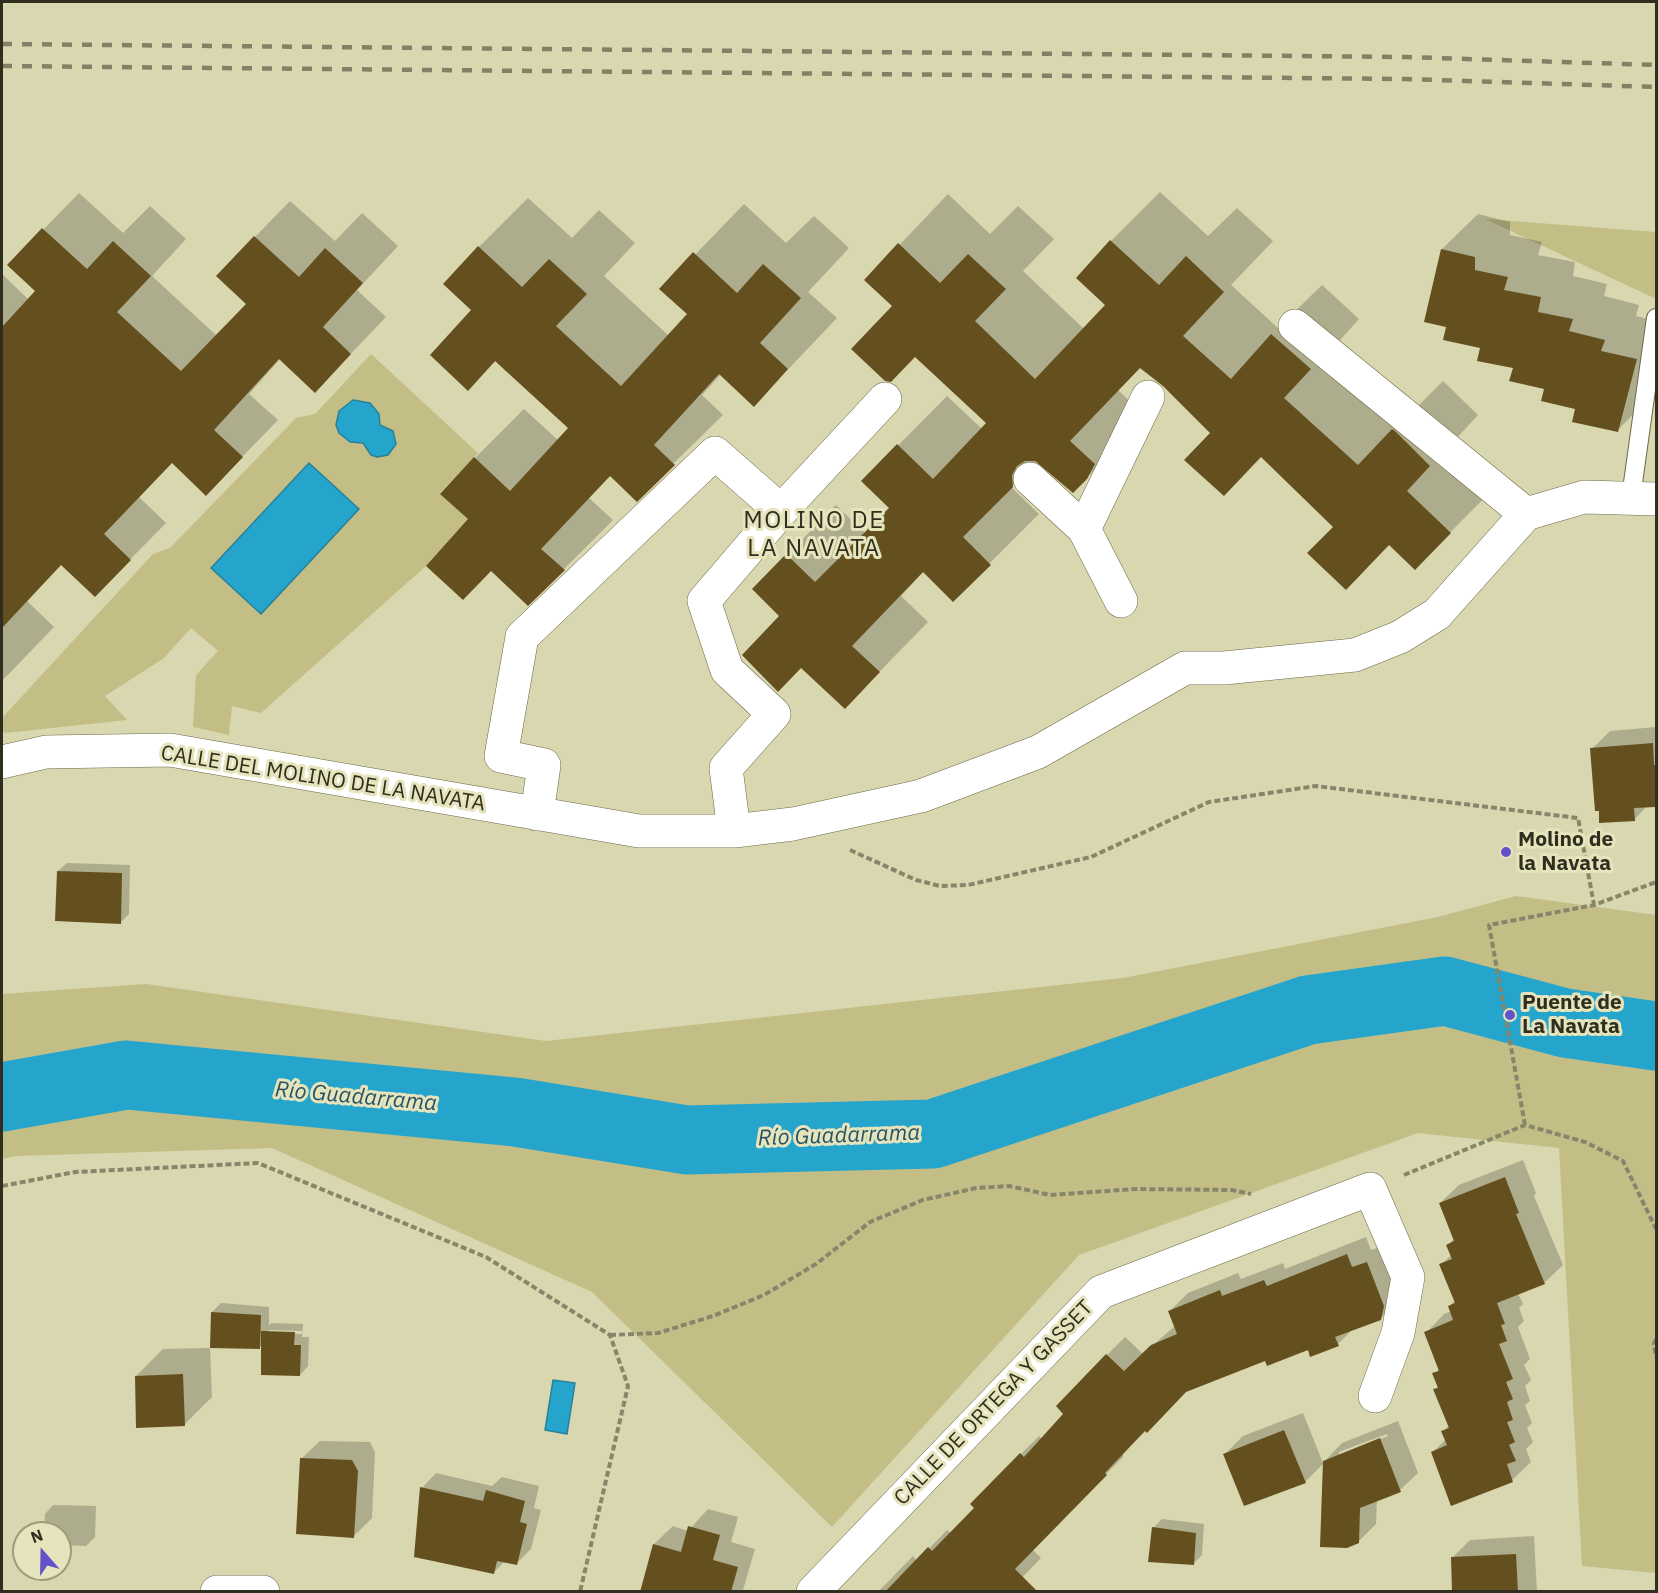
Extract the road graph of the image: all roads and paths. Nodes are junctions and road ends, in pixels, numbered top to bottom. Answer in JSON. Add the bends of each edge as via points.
{"nodes":[{"id":1,"x":1656,"y":318,"type":"edge"},
{"id":2,"x":1295,"y":326,"type":"dead end"},
{"id":3,"x":1148,"y":397,"type":"dead end"},
{"id":4,"x":885,"y":399,"type":"dead end"},
{"id":5,"x":1030,"y":478,"type":"dead end"},
{"id":6,"x":1644,"y":498,"type":"edge"},
{"id":7,"x":781,"y":511,"type":"junction"},
{"id":8,"x":1526,"y":514,"type":"junction"},
{"id":9,"x":1084,"y":529,"type":"junction"},
{"id":10,"x":1121,"y":601,"type":"dead end"},
{"id":11,"x":2,"y":762,"type":"edge"},
{"id":12,"x":537,"y":814,"type":"junction"},
{"id":13,"x":734,"y":831,"type":"junction"},
{"id":14,"x":844,"y":847,"type":"dead end"},
{"id":15,"x":1656,"y":882,"type":"edge"},
{"id":16,"x":1594,"y":905,"type":"junction"},
{"id":17,"x":1525,"y":1125,"type":"junction"},
{"id":18,"x":2,"y":1186,"type":"edge"},
{"id":19,"x":1370,"y":1189,"type":"junction"},
{"id":20,"x":1254,"y":1195,"type":"dead end"},
{"id":21,"x":1656,"y":1229,"type":"edge"},
{"id":22,"x":610,"y":1335,"type":"junction"},
{"id":23,"x":1656,"y":1339,"type":"edge"},
{"id":24,"x":1656,"y":1357,"type":"edge"},
{"id":25,"x":1375,"y":1396,"type":"dead end"},
{"id":26,"x":216,"y":1592,"type":"edge"},
{"id":27,"x":263,"y":1592,"type":"edge"},
{"id":28,"x":580,"y":1592,"type":"edge"},
{"id":29,"x":813,"y":1592,"type":"edge"}],
"edges":[{"from":1,"to":6,"type":"lane"},
{"from":2,"to":8,"type":"street"},
{"from":3,"to":9,"type":"street"},
{"from":4,"to":7,"type":"street"},
{"from":5,"to":9,"type":"street"},
{"from":6,"to":8,"type":"street","via":[[1584,497]]},
{"from":7,"to":12,"type":"street","via":[[715,453],[522,637],[501,756],[544,765]]},
{"from":7,"to":13,"type":"street","via":[[704,601],[727,670],[774,714],[726,768]]},
{"from":8,"to":13,"type":"street","name":"CALLE DEL MOLINO DE LA NAVATA","via":[[1437,614],[1400,637],[1355,655],[1185,668],[1038,752],[921,796],[793,824]]},
{"from":9,"to":10,"type":"street"},
{"from":11,"to":12,"type":"street","name":"CALLE DEL MOLINO DE LA NAVATA","via":[[46,752],[170,750]]},
{"from":12,"to":13,"type":"street","name":"CALLE DEL MOLINO DE LA NAVATA","via":[[639,831]]},
{"from":14,"to":16,"type":"path","via":[[916,880],[940,886],[968,885],[1091,857],[1209,802],[1316,786],[1578,818]]},
{"from":15,"to":16,"type":"path"},
{"from":16,"to":17,"type":"path","via":[[1489,925]]},
{"from":17,"to":19,"type":"path"},
{"from":17,"to":21,"type":"path","via":[[1585,1142],[1623,1161]]},
{"from":18,"to":22,"type":"path","via":[[75,1172],[258,1164],[486,1257]]},
{"from":19,"to":25,"type":"street","via":[[1408,1277],[1398,1333]]},
{"from":19,"to":29,"type":"street","name":"CALLE DE ORTEGA Y GASSET","via":[[1101,1292]]},
{"from":20,"to":22,"type":"path","via":[[1232,1190],[1135,1189],[1050,1196],[1009,1186],[976,1188],[923,1200],[870,1222],[816,1264],[764,1295],[713,1316],[658,1333]]},
{"from":22,"to":28,"type":"path","via":[[628,1386]]},
{"from":23,"to":24,"type":"path"},
{"from":26,"to":27,"type":"street"}]}
